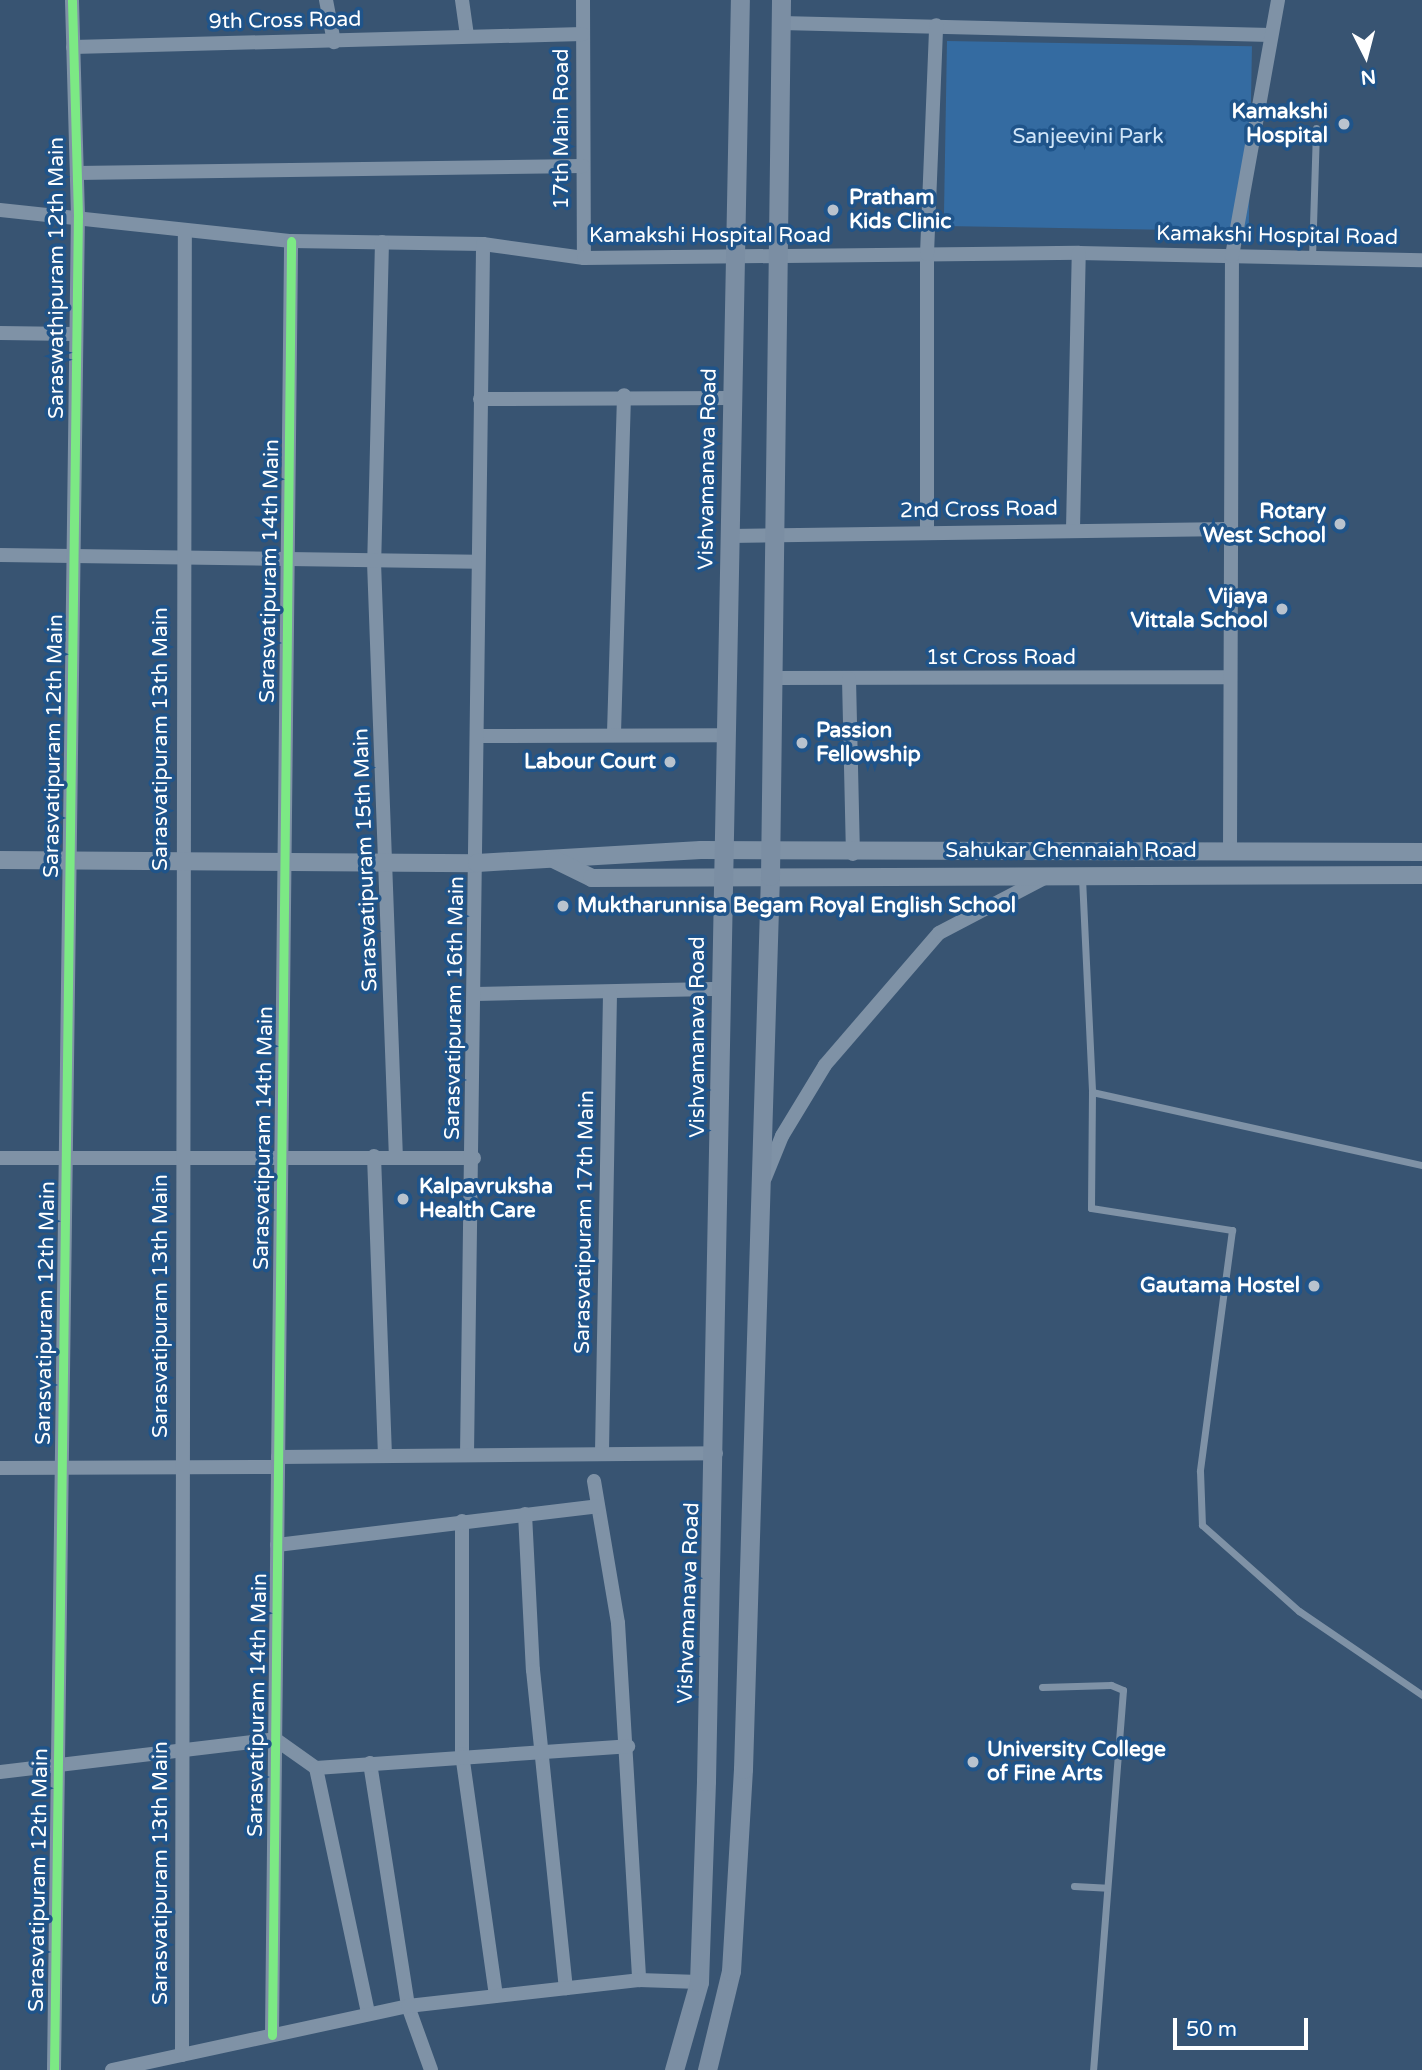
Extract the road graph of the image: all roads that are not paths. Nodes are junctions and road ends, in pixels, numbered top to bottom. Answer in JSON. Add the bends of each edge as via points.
{"nodes":[{"id":1,"x":72,"y":0,"type":"edge"},
{"id":2,"x":326,"y":0,"type":"edge"},
{"id":3,"x":462,"y":0,"type":"edge"},
{"id":4,"x":583,"y":0,"type":"edge"},
{"id":5,"x":740,"y":0,"type":"edge"},
{"id":6,"x":781,"y":0,"type":"edge"},
{"id":7,"x":1278,"y":0,"type":"edge"},
{"id":8,"x":781,"y":23,"type":"junction"},
{"id":9,"x":936,"y":25,"type":"junction"},
{"id":10,"x":583,"y":34,"type":"junction"},
{"id":11,"x":1271,"y":35,"type":"junction"},
{"id":12,"x":467,"y":36,"type":"junction"},
{"id":13,"x":334,"y":42,"type":"junction"},
{"id":14,"x":73,"y":47,"type":"junction"},
{"id":15,"x":1316,"y":128,"type":"dead end"},
{"id":16,"x":583,"y":166,"type":"junction"},
{"id":17,"x":77,"y":173,"type":"junction"},
{"id":18,"x":0,"y":210,"type":"edge"},
{"id":19,"x":78,"y":216,"type":"junction"},
{"id":20,"x":185,"y":230,"type":"junction"},
{"id":21,"x":291,"y":241,"type":"junction"},
{"id":22,"x":382,"y":242,"type":"junction"},
{"id":23,"x":483,"y":244,"type":"junction"},
{"id":24,"x":1079,"y":253,"type":"junction"},
{"id":25,"x":927,"y":254,"type":"junction"},
{"id":26,"x":1232,"y":256,"type":"junction"},
{"id":27,"x":584,"y":258,"type":"junction"},
{"id":28,"x":1312,"y":258,"type":"junction"},
{"id":29,"x":739,"y":259,"type":"junction"},
{"id":30,"x":779,"y":260,"type":"junction"},
{"id":31,"x":1422,"y":260,"type":"edge"},
{"id":32,"x":0,"y":334,"type":"edge"},
{"id":33,"x":73,"y":334,"type":"junction"},
{"id":34,"x":624,"y":396,"type":"junction"},
{"id":35,"x":731,"y":398,"type":"junction"},
{"id":36,"x":480,"y":399,"type":"junction"},
{"id":37,"x":1073,"y":529,"type":"junction"},
{"id":38,"x":1230,"y":529,"type":"junction"},
{"id":39,"x":927,"y":533,"type":"junction"},
{"id":40,"x":729,"y":536,"type":"junction"},
{"id":41,"x":771,"y":537,"type":"junction"},
{"id":42,"x":0,"y":555,"type":"edge"},
{"id":43,"x":74,"y":556,"type":"junction"},
{"id":44,"x":182,"y":557,"type":"junction"},
{"id":45,"x":288,"y":559,"type":"junction"},
{"id":46,"x":374,"y":562,"type":"junction"},
{"id":47,"x":477,"y":562,"type":"junction"},
{"id":48,"x":1229,"y":677,"type":"junction"},
{"id":49,"x":773,"y":678,"type":"junction"},
{"id":50,"x":849,"y":680,"type":"junction"},
{"id":51,"x":614,"y":733,"type":"junction"},
{"id":52,"x":724,"y":735,"type":"junction"},
{"id":53,"x":477,"y":736,"type":"junction"},
{"id":54,"x":721,"y":852,"type":"junction"},
{"id":55,"x":1422,"y":852,"type":"edge"},
{"id":56,"x":1230,"y":853,"type":"junction"},
{"id":57,"x":770,"y":854,"type":"junction"},
{"id":58,"x":853,"y":854,"type":"junction"},
{"id":59,"x":0,"y":860,"type":"edge"},
{"id":60,"x":555,"y":860,"type":"junction"},
{"id":61,"x":70,"y":861,"type":"junction"},
{"id":62,"x":183,"y":862,"type":"junction"},
{"id":63,"x":284,"y":862,"type":"junction"},
{"id":64,"x":388,"y":862,"type":"junction"},
{"id":65,"x":477,"y":863,"type":"junction"},
{"id":66,"x":1050,"y":874,"type":"junction"},
{"id":67,"x":1082,"y":874,"type":"junction"},
{"id":68,"x":1422,"y":875,"type":"edge"},
{"id":69,"x":769,"y":876,"type":"junction"},
{"id":70,"x":719,"y":879,"type":"junction"},
{"id":71,"x":724,"y":989,"type":"junction"},
{"id":72,"x":610,"y":993,"type":"junction"},
{"id":73,"x":476,"y":994,"type":"junction"},
{"id":74,"x":1092,"y":1092,"type":"junction"},
{"id":75,"x":374,"y":1156,"type":"junction"},
{"id":76,"x":0,"y":1158,"type":"edge"},
{"id":77,"x":66,"y":1158,"type":"junction"},
{"id":78,"x":182,"y":1158,"type":"junction"},
{"id":79,"x":281,"y":1158,"type":"junction"},
{"id":80,"x":396,"y":1158,"type":"junction"},
{"id":81,"x":474,"y":1158,"type":"junction"},
{"id":82,"x":1422,"y":1165,"type":"edge"},
{"id":83,"x":759,"y":1193,"type":"junction"},
{"id":84,"x":602,"y":1452,"type":"junction"},
{"id":85,"x":716,"y":1453,"type":"junction"},
{"id":86,"x":385,"y":1455,"type":"junction"},
{"id":87,"x":467,"y":1455,"type":"junction"},
{"id":88,"x":278,"y":1462,"type":"junction"},
{"id":89,"x":62,"y":1467,"type":"junction"},
{"id":90,"x":182,"y":1467,"type":"junction"},
{"id":91,"x":0,"y":1468,"type":"edge"},
{"id":92,"x":594,"y":1481,"type":"dead end"},
{"id":93,"x":598,"y":1506,"type":"junction"},
{"id":94,"x":525,"y":1514,"type":"junction"},
{"id":95,"x":462,"y":1521,"type":"junction"},
{"id":96,"x":277,"y":1545,"type":"junction"},
{"id":97,"x":1042,"y":1687,"type":"dead end"},
{"id":98,"x":1422,"y":1695,"type":"edge"},
{"id":99,"x":275,"y":1740,"type":"junction"},
{"id":100,"x":628,"y":1746,"type":"junction"},
{"id":101,"x":540,"y":1748,"type":"junction"},
{"id":102,"x":182,"y":1749,"type":"junction"},
{"id":103,"x":462,"y":1754,"type":"junction"},
{"id":104,"x":370,"y":1763,"type":"junction"},
{"id":105,"x":58,"y":1765,"type":"junction"},
{"id":106,"x":316,"y":1768,"type":"junction"},
{"id":107,"x":0,"y":1772,"type":"edge"},
{"id":108,"x":1074,"y":1886,"type":"dead end"},
{"id":109,"x":1107,"y":1888,"type":"junction"},
{"id":110,"x":639,"y":1980,"type":"junction"},
{"id":111,"x":699,"y":1982,"type":"junction"},
{"id":112,"x":566,"y":1988,"type":"junction"},
{"id":113,"x":496,"y":1996,"type":"junction"},
{"id":114,"x":408,"y":2006,"type":"junction"},
{"id":115,"x":368,"y":2013,"type":"junction"},
{"id":116,"x":272,"y":2035,"type":"junction"},
{"id":117,"x":182,"y":2055,"type":"junction"},
{"id":118,"x":54,"y":2070,"type":"edge"},
{"id":119,"x":112,"y":2070,"type":"edge"},
{"id":120,"x":431,"y":2070,"type":"edge"},
{"id":121,"x":674,"y":2070,"type":"edge"},
{"id":122,"x":707,"y":2070,"type":"edge"},
{"id":123,"x":1093,"y":2070,"type":"edge"}],
"edges":[{"from":1,"to":14,"type":"street","name":"Saraswathipuram 12th Main"},
{"from":2,"to":13,"type":"street"},
{"from":3,"to":12,"type":"street"},
{"from":4,"to":10,"type":"street","name":"17th Main Road"},
{"from":5,"to":29,"type":"main road","name":"Vishvamanava Road"},
{"from":6,"to":8,"type":"main road"},
{"from":7,"to":11,"type":"street"},
{"from":8,"to":9,"type":"street"},
{"from":8,"to":30,"type":"main road"},
{"from":9,"to":11,"type":"street"},
{"from":9,"to":25,"type":"street"},
{"from":10,"to":12,"type":"street","name":"9th Cross Road"},
{"from":10,"to":16,"type":"street","name":"17th Main Road"},
{"from":11,"to":26,"type":"street"},
{"from":12,"to":13,"type":"street","name":"9th Cross Road"},
{"from":13,"to":14,"type":"street","name":"9th Cross Road"},
{"from":14,"to":17,"type":"street","name":"Saraswathipuram 12th Main"},
{"from":15,"to":28,"type":"lane"},
{"from":16,"to":17,"type":"street"},
{"from":16,"to":27,"type":"street","name":"17th Main Road"},
{"from":17,"to":19,"type":"street","name":"Saraswathipuram 12th Main"},
{"from":18,"to":19,"type":"street","name":"Kamakshi Hospital Road"},
{"from":19,"to":20,"type":"street","name":"Kamakshi Hospital Road"},
{"from":19,"to":33,"type":"street","name":"Saraswathipuram 12th Main"},
{"from":20,"to":21,"type":"street","name":"Kamakshi Hospital Road"},
{"from":20,"to":44,"type":"street","name":"Sarasvatipuram 13th Main"},
{"from":21,"to":22,"type":"street","name":"Kamakshi Hospital Road"},
{"from":21,"to":45,"type":"street","name":"Sarasvatipuram 14th Main"},
{"from":22,"to":23,"type":"street","name":"Kamakshi Hospital Road"},
{"from":22,"to":46,"type":"street","name":"Sarasvatipuram 15th Main"},
{"from":23,"to":27,"type":"street","name":"Kamakshi Hospital Road"},
{"from":23,"to":36,"type":"street","name":"Sarasvatipuram 16th Main"},
{"from":24,"to":25,"type":"street","name":"Kamakshi Hospital Road"},
{"from":24,"to":26,"type":"street","name":"Kamakshi Hospital Road"},
{"from":24,"to":37,"type":"street"},
{"from":25,"to":30,"type":"street","name":"Kamakshi Hospital Road"},
{"from":25,"to":39,"type":"street"},
{"from":26,"to":28,"type":"street","name":"Kamakshi Hospital Road"},
{"from":26,"to":38,"type":"street"},
{"from":27,"to":29,"type":"street","name":"Kamakshi Hospital Road"},
{"from":28,"to":31,"type":"street","name":"Kamakshi Hospital Road"},
{"from":29,"to":30,"type":"street","name":"Kamakshi Hospital Road"},
{"from":29,"to":35,"type":"main road","name":"Vishvamanava Road"},
{"from":30,"to":41,"type":"main road"},
{"from":32,"to":33,"type":"street"},
{"from":33,"to":43,"type":"street","name":"Saraswathipuram 12th Main"},
{"from":34,"to":35,"type":"street"},
{"from":34,"to":36,"type":"street"},
{"from":34,"to":51,"type":"street"},
{"from":35,"to":40,"type":"main road","name":"Vishvamanava Road"},
{"from":36,"to":47,"type":"street","name":"Sarasvatipuram 16th Main"},
{"from":37,"to":38,"type":"street","name":"2nd Cross Road"},
{"from":37,"to":39,"type":"street","name":"2nd Cross Road"},
{"from":38,"to":48,"type":"street"},
{"from":39,"to":41,"type":"street","name":"2nd Cross Road"},
{"from":40,"to":41,"type":"street","name":"2nd Cross Road"},
{"from":40,"to":52,"type":"main road","name":"Vishvamanava Road"},
{"from":41,"to":49,"type":"main road"},
{"from":42,"to":43,"type":"street"},
{"from":43,"to":44,"type":"street"},
{"from":43,"to":61,"type":"street","name":"Sarasvatipuram 12th Main"},
{"from":44,"to":45,"type":"street"},
{"from":44,"to":62,"type":"street","name":"Sarasvatipuram 13th Main"},
{"from":45,"to":46,"type":"street"},
{"from":45,"to":63,"type":"street","name":"Sarasvatipuram 14th Main"},
{"from":46,"to":47,"type":"street"},
{"from":46,"to":64,"type":"street","name":"Sarasvatipuram 15th Main"},
{"from":47,"to":53,"type":"street","name":"Sarasvatipuram 16th Main"},
{"from":48,"to":50,"type":"street","name":"1st Cross Road"},
{"from":48,"to":56,"type":"street"},
{"from":49,"to":50,"type":"street","name":"1st Cross Road"},
{"from":49,"to":57,"type":"main road"},
{"from":50,"to":58,"type":"street"},
{"from":51,"to":52,"type":"street"},
{"from":51,"to":53,"type":"street"},
{"from":52,"to":54,"type":"main road","name":"Vishvamanava Road"},
{"from":53,"to":65,"type":"street","name":"Sarasvatipuram 16th Main"},
{"from":54,"to":57,"type":"street","name":"Sahukar Chennaiah Road"},
{"from":54,"to":60,"type":"street","name":"Sahukar Chennaiah Road","via":[[578,853]]},
{"from":54,"to":70,"type":"main road","name":"Vishvamanava Road"},
{"from":55,"to":56,"type":"street","name":"Sahukar Chennaiah Road"},
{"from":56,"to":58,"type":"street","name":"Sahukar Chennaiah Road"},
{"from":57,"to":58,"type":"street","name":"Sahukar Chennaiah Road"},
{"from":57,"to":69,"type":"main road"},
{"from":59,"to":61,"type":"street","name":"Sahukar Chennaiah Road"},
{"from":60,"to":65,"type":"street","name":"Sahukar Chennaiah Road"},
{"from":60,"to":70,"type":"street","name":"Sahukar Chennaiah Road","via":[[592,878]]},
{"from":61,"to":62,"type":"street","name":"Sahukar Chennaiah Road"},
{"from":61,"to":77,"type":"street","name":"Sarasvatipuram 12th Main"},
{"from":62,"to":63,"type":"street","name":"Sahukar Chennaiah Road"},
{"from":62,"to":78,"type":"street","name":"Sarasvatipuram 13th Main"},
{"from":63,"to":64,"type":"street","name":"Sahukar Chennaiah Road"},
{"from":63,"to":79,"type":"street","name":"Sarasvatipuram 14th Main"},
{"from":64,"to":65,"type":"street","name":"Sahukar Chennaiah Road"},
{"from":64,"to":80,"type":"street","name":"Sarasvatipuram 15th Main"},
{"from":65,"to":73,"type":"street","name":"Sarasvatipuram 16th Main"},
{"from":66,"to":67,"type":"street","name":"Sahukar Chennaiah Road"},
{"from":66,"to":69,"type":"street","name":"Sahukar Chennaiah Road"},
{"from":66,"to":83,"type":"street","via":[[939,933],[825,1065],[782,1136]]},
{"from":67,"to":68,"type":"street","name":"Sahukar Chennaiah Road"},
{"from":67,"to":74,"type":"lane"},
{"from":69,"to":70,"type":"street","name":"Sahukar Chennaiah Road"},
{"from":69,"to":83,"type":"main road"},
{"from":70,"to":71,"type":"main road","name":"Vishvamanava Road"},
{"from":71,"to":72,"type":"street"},
{"from":71,"to":85,"type":"main road","name":"Vishvamanava Road"},
{"from":72,"to":73,"type":"street"},
{"from":72,"to":84,"type":"street","name":"Sarasvatipuram 17th Main"},
{"from":73,"to":81,"type":"street","name":"Sarasvatipuram 16th Main"},
{"from":74,"to":82,"type":"lane"},
{"from":74,"to":98,"type":"lane","via":[[1091,1208],[1232,1230],[1200,1471],[1202,1525],[1299,1611]]},
{"from":75,"to":79,"type":"street"},
{"from":75,"to":80,"type":"street"},
{"from":75,"to":86,"type":"street"},
{"from":76,"to":77,"type":"street"},
{"from":77,"to":78,"type":"street"},
{"from":77,"to":89,"type":"street","name":"Sarasvatipuram 12th Main"},
{"from":78,"to":79,"type":"street"},
{"from":78,"to":90,"type":"street","name":"Sarasvatipuram 13th Main"},
{"from":79,"to":88,"type":"street","name":"Sarasvatipuram 14th Main"},
{"from":80,"to":81,"type":"street"},
{"from":81,"to":87,"type":"street","name":"Sarasvatipuram 16th Main"},
{"from":83,"to":122,"type":"main road","via":[[743,1769],[731,1971]]},
{"from":84,"to":85,"type":"street"},
{"from":84,"to":87,"type":"street"},
{"from":85,"to":111,"type":"main road","name":"Vishvamanava Road"},
{"from":86,"to":87,"type":"street"},
{"from":86,"to":88,"type":"street"},
{"from":88,"to":90,"type":"street"},
{"from":88,"to":96,"type":"street","name":"Sarasvatipuram 14th Main"},
{"from":89,"to":90,"type":"street"},
{"from":89,"to":91,"type":"street"},
{"from":89,"to":105,"type":"street","name":"Sarasvatipuram 12th Main"},
{"from":90,"to":102,"type":"street","name":"Sarasvatipuram 13th Main"},
{"from":92,"to":93,"type":"street"},
{"from":93,"to":94,"type":"street"},
{"from":93,"to":100,"type":"street","via":[[618,1623]]},
{"from":94,"to":95,"type":"street"},
{"from":94,"to":101,"type":"street"},
{"from":95,"to":96,"type":"street"},
{"from":95,"to":103,"type":"street"},
{"from":96,"to":99,"type":"street","name":"Sarasvatipuram 14th Main"},
{"from":97,"to":109,"type":"lane","via":[[1123,1690]]},
{"from":99,"to":102,"type":"street"},
{"from":99,"to":106,"type":"street"},
{"from":99,"to":116,"type":"street","name":"Sarasvatipuram 14th Main"},
{"from":100,"to":101,"type":"street"},
{"from":100,"to":110,"type":"street"},
{"from":101,"to":103,"type":"street"},
{"from":101,"to":112,"type":"street"},
{"from":102,"to":105,"type":"street"},
{"from":102,"to":117,"type":"street","name":"Sarasvatipuram 13th Main"},
{"from":103,"to":104,"type":"street"},
{"from":103,"to":113,"type":"street"},
{"from":104,"to":106,"type":"street"},
{"from":104,"to":114,"type":"street"},
{"from":105,"to":107,"type":"street"},
{"from":105,"to":118,"type":"street","name":"Sarasvatipuram 12th Main"},
{"from":106,"to":115,"type":"street"},
{"from":108,"to":109,"type":"lane"},
{"from":109,"to":123,"type":"lane"},
{"from":110,"to":111,"type":"street"},
{"from":110,"to":112,"type":"street"},
{"from":111,"to":121,"type":"main road","name":"Vishvamanava Road"},
{"from":112,"to":113,"type":"street"},
{"from":113,"to":114,"type":"street"},
{"from":114,"to":115,"type":"street"},
{"from":114,"to":120,"type":"street"},
{"from":115,"to":116,"type":"street"},
{"from":116,"to":117,"type":"street"},
{"from":117,"to":119,"type":"street"}]}
